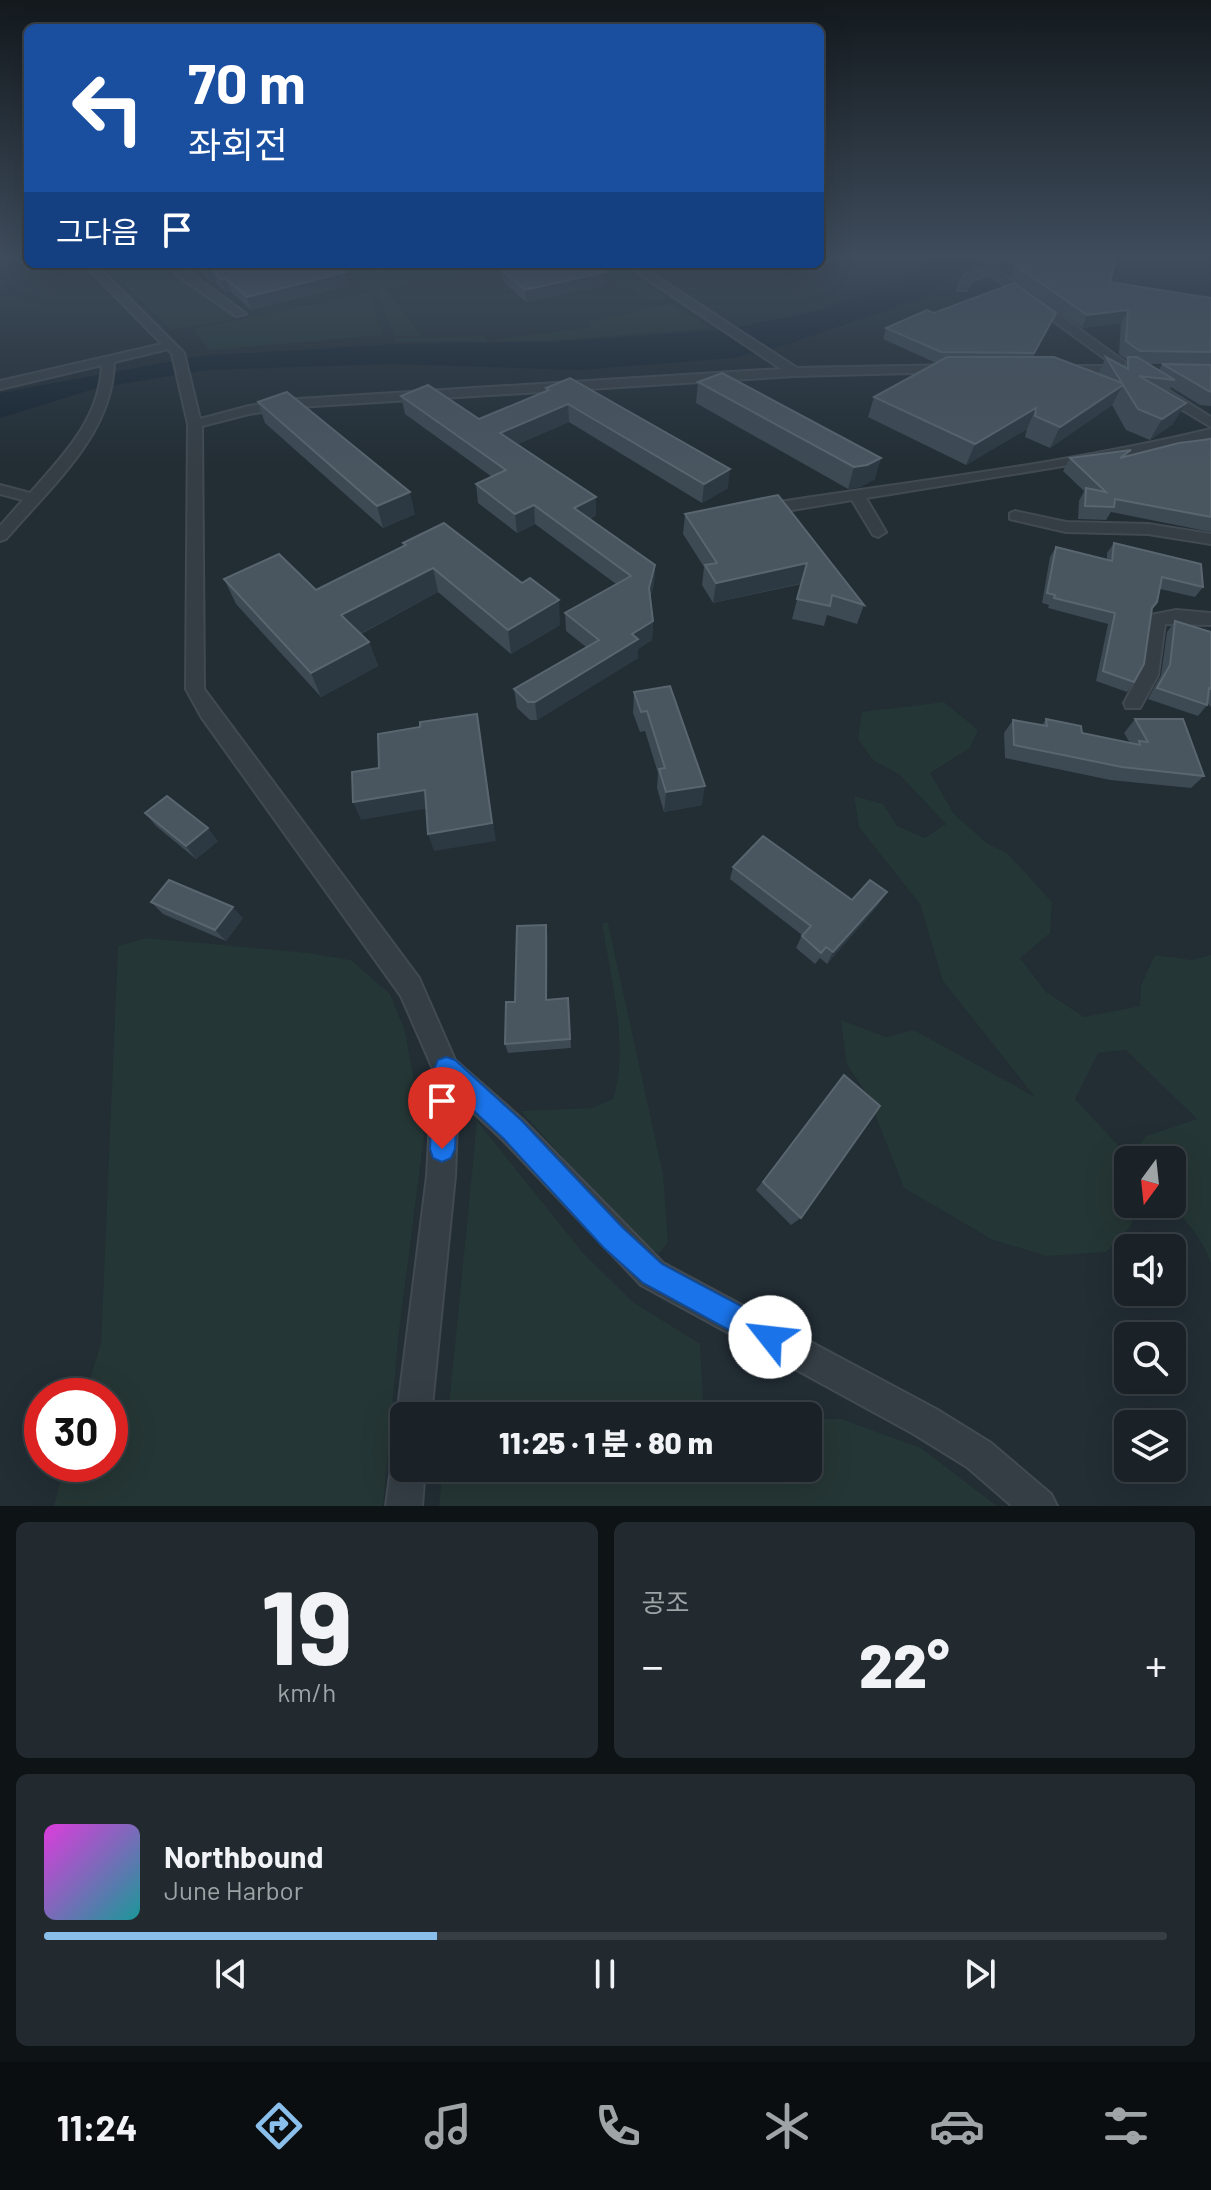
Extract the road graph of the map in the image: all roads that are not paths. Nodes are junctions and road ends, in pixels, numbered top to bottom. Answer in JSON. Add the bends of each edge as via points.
{"nodes":[{"id":1,"x":151,"y":325,"type":"edge"},
{"id":2,"x":723,"y":325,"type":"edge"},
{"id":3,"x":1068,"y":325,"type":"edge"},
{"id":4,"x":175,"y":349,"type":"junction"},
{"id":5,"x":108,"y":364,"type":"junction"},
{"id":6,"x":974,"y":369,"type":"edge"},
{"id":7,"x":1037,"y":369,"type":"edge"},
{"id":8,"x":794,"y":372,"type":"junction"},
{"id":9,"x":1137,"y":374,"type":"junction"},
{"id":10,"x":0,"y":385,"type":"edge"},
{"id":11,"x":1211,"y":423,"type":"edge"},
{"id":12,"x":195,"y":424,"type":"junction"},
{"id":13,"x":1211,"y":433,"type":"edge"},
{"id":14,"x":0,"y":489,"type":"edge"},
{"id":15,"x":856,"y":494,"type":"junction"},
{"id":16,"x":33,"y":498,"type":"junction"},
{"id":17,"x":780,"y":507,"type":"edge"},
{"id":18,"x":1015,"y":516,"type":"dead end"},
{"id":19,"x":878,"y":532,"type":"dead end"},
{"id":20,"x":0,"y":536,"type":"edge"},
{"id":21,"x":1211,"y":539,"type":"edge"},
{"id":22,"x":1211,"y":619,"type":"edge"},
{"id":23,"x":1133,"y":703,"type":"dead end"},
{"id":24,"x":446,"y":1069,"type":"junction"},
{"id":25,"x":416,"y":1402,"type":"edge"},
{"id":26,"x":407,"y":1482,"type":"edge"},
{"id":27,"x":404,"y":1506,"type":"edge"},
{"id":28,"x":1039,"y":1506,"type":"edge"}],
"edges":[{"from":1,"to":4,"type":"street"},
{"from":2,"to":8,"type":"street"},
{"from":3,"to":9,"type":"street"},
{"from":4,"to":5,"type":"street"},
{"from":4,"to":12,"type":"street"},
{"from":5,"to":10,"type":"street"},
{"from":5,"to":16,"type":"street","via":[[103,406],[87,434]]},
{"from":6,"to":8,"type":"street"},
{"from":7,"to":9,"type":"street"},
{"from":8,"to":12,"type":"street","via":[[298,403]]},
{"from":9,"to":11,"type":"street"},
{"from":12,"to":24,"type":"street","via":[[195,689],[410,987]]},
{"from":13,"to":15,"type":"street","via":[[1149,448]]},
{"from":14,"to":16,"type":"street"},
{"from":15,"to":17,"type":"street"},
{"from":15,"to":19,"type":"street"},
{"from":16,"to":20,"type":"street"},
{"from":18,"to":21,"type":"street","via":[[1066,527],[1148,529]]},
{"from":22,"to":23,"type":"street","via":[[1157,619],[1149,671]]},
{"from":24,"to":25,"type":"street","via":[[441,1176]]},
{"from":24,"to":28,"type":"street","via":[[513,1130],[652,1274],[924,1421],[979,1455]]},
{"from":26,"to":27,"type":"street"}]}
